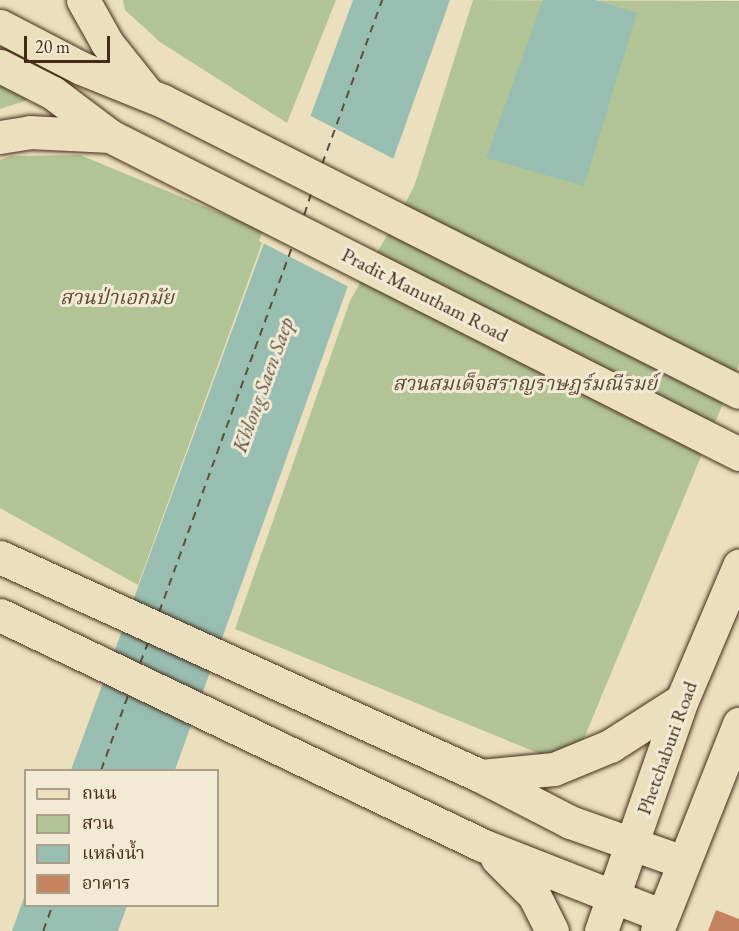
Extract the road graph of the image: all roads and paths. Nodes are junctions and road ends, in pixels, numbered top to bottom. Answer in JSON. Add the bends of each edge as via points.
{"nodes":[{"id":1,"x":83,"y":0,"type":"edge"},
{"id":2,"x":0,"y":26,"type":"edge"},
{"id":3,"x":0,"y":66,"type":"edge"},
{"id":4,"x":156,"y":98,"type":"junction"},
{"id":5,"x":110,"y":136,"type":"junction"},
{"id":6,"x":0,"y":137,"type":"edge"},
{"id":7,"x":739,"y":392,"type":"edge"},
{"id":8,"x":739,"y":454,"type":"edge"},
{"id":9,"x":0,"y":557,"type":"edge"},
{"id":10,"x":739,"y":566,"type":"edge"},
{"id":11,"x":12,"y":622,"type":"edge"},
{"id":12,"x":682,"y":700,"type":"junction"},
{"id":13,"x":739,"y":724,"type":"edge"},
{"id":14,"x":481,"y":776,"type":"junction"},
{"id":15,"x":482,"y":845,"type":"junction"},
{"id":16,"x":632,"y":846,"type":"junction"},
{"id":17,"x":683,"y":862,"type":"junction"},
{"id":18,"x":612,"y":898,"type":"junction"},
{"id":19,"x":660,"y":924,"type":"edge"},
{"id":20,"x":552,"y":931,"type":"edge"},
{"id":21,"x":601,"y":931,"type":"edge"}],
"edges":[{"from":1,"to":4,"type":"main road","via":[[107,43]]},
{"from":2,"to":4,"type":"main road","via":[[81,68]]},
{"from":3,"to":5,"type":"main road","via":[[54,93]]},
{"from":4,"to":7,"type":"main road"},
{"from":5,"to":6,"type":"main road","via":[[30,132]]},
{"from":5,"to":8,"type":"main road","name":"Pradit Manutham Road"},
{"from":9,"to":14,"type":"main road"},
{"from":10,"to":12,"type":"main road","name":"Phetchaburi Road"},
{"from":11,"to":15,"type":"main road"},
{"from":12,"to":14,"type":"main road","via":[[610,746],[554,769]]},
{"from":12,"to":16,"type":"main road","name":"Phetchaburi Road"},
{"from":13,"to":17,"type":"main road"},
{"from":14,"to":16,"type":"main road","via":[[570,822]]},
{"from":15,"to":18,"type":"main road"},
{"from":15,"to":20,"type":"main road","via":[[534,895]]},
{"from":16,"to":17,"type":"main road"},
{"from":16,"to":18,"type":"main road","name":"Phetchaburi Road"},
{"from":17,"to":19,"type":"main road"},
{"from":18,"to":19,"type":"main road"},
{"from":18,"to":21,"type":"main road","name":"Phetchaburi Road"}]}
